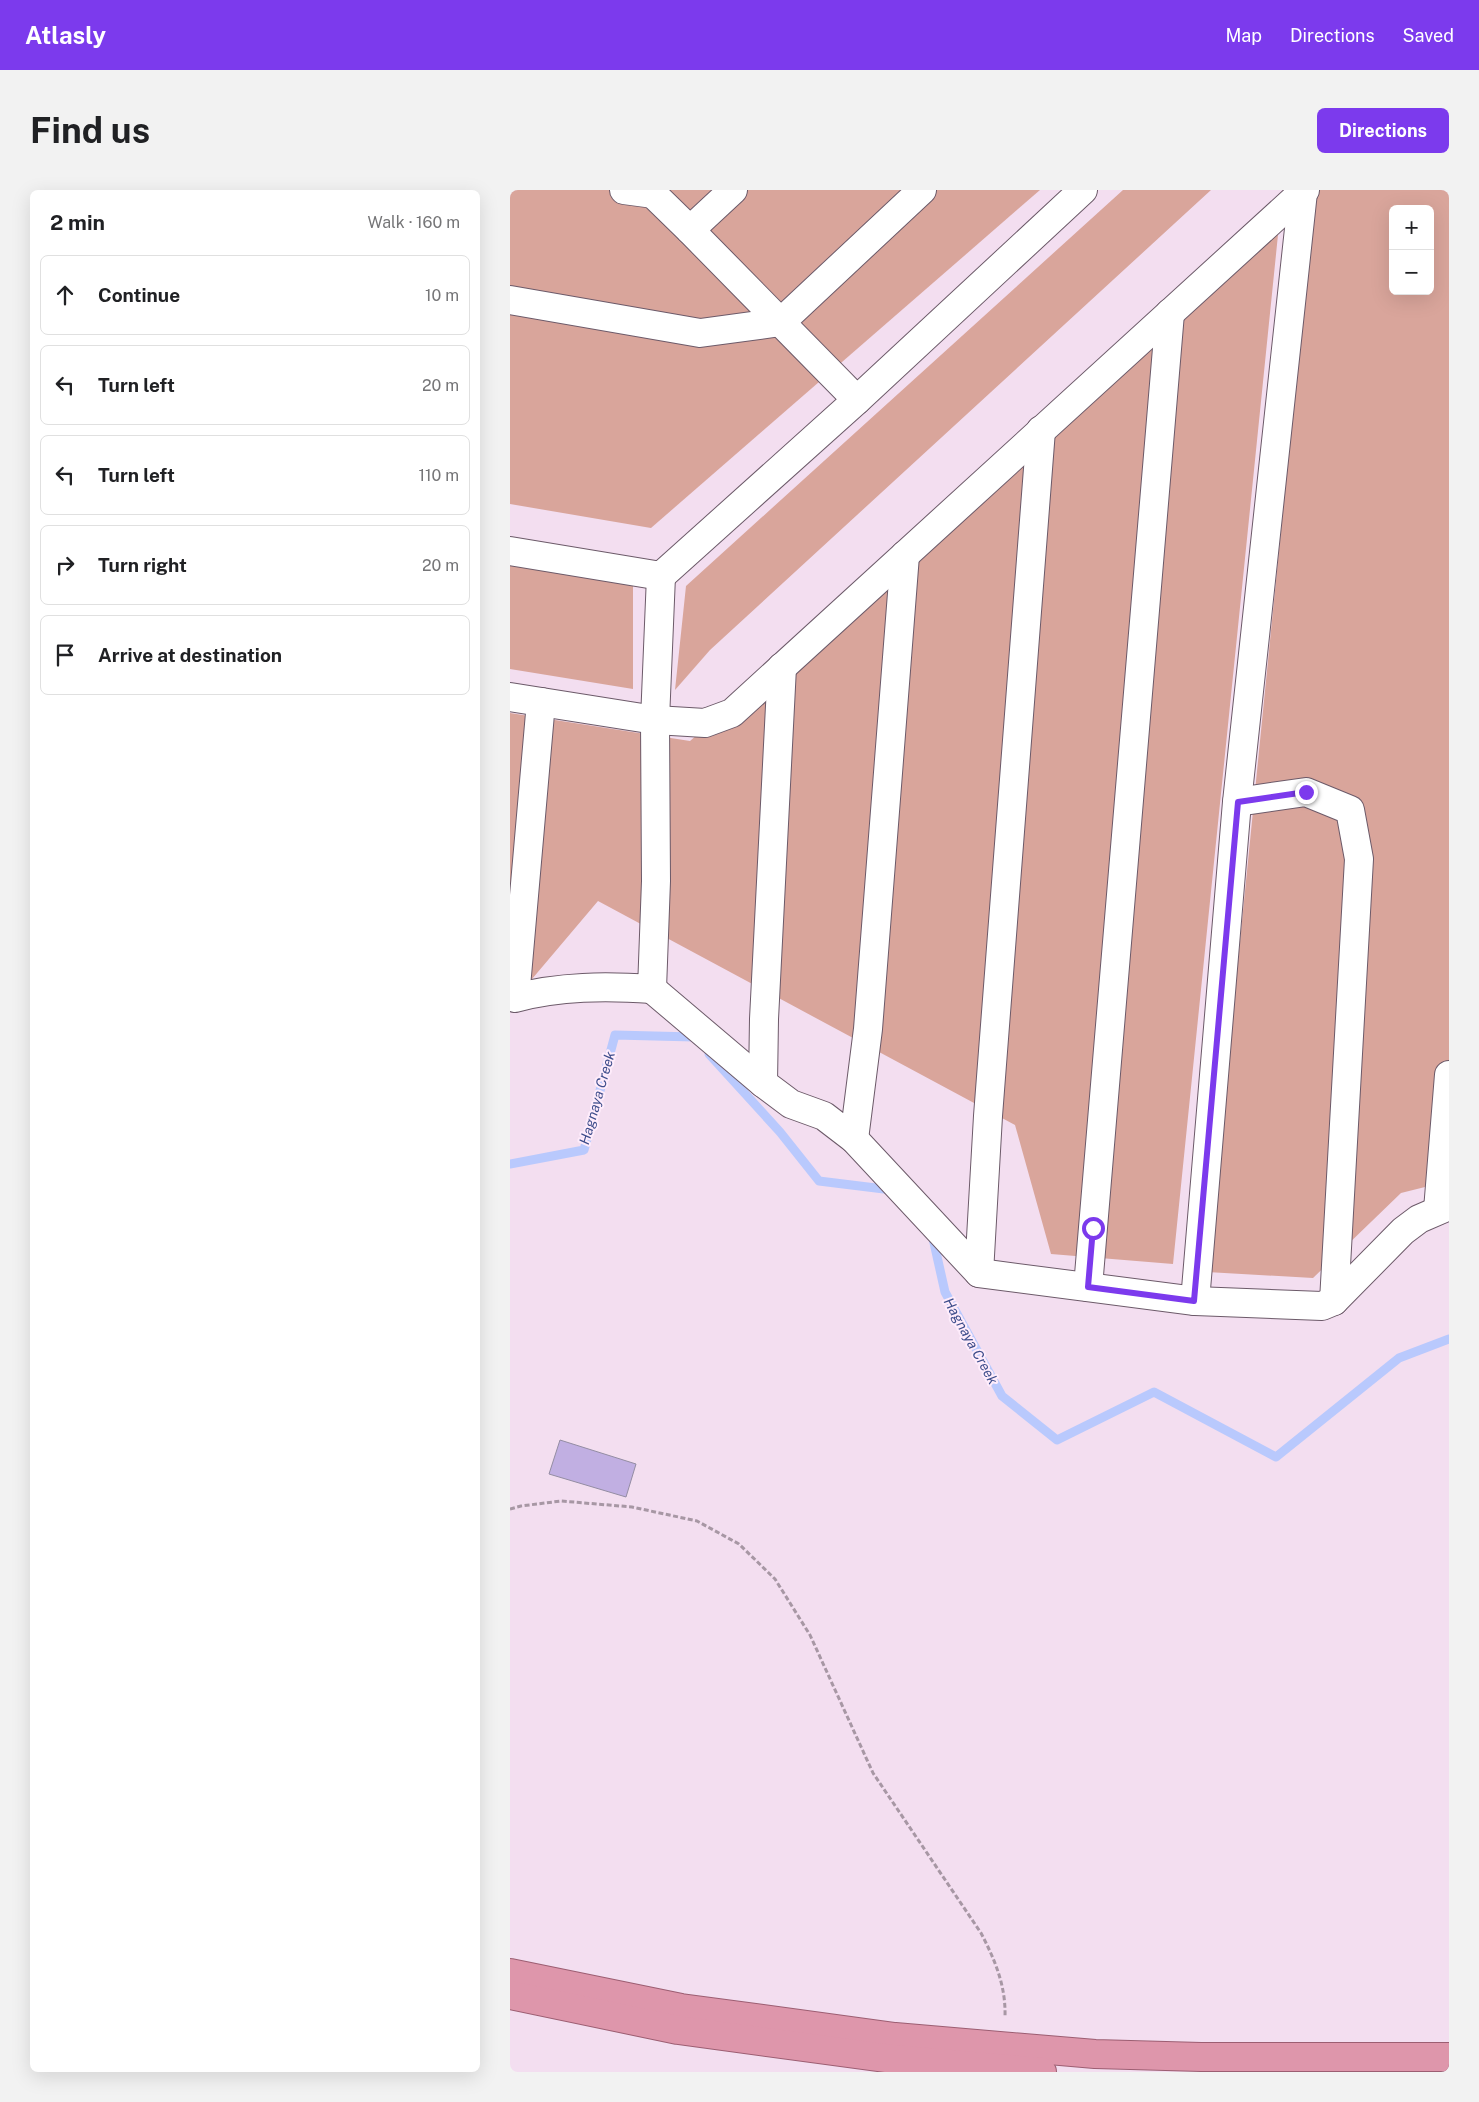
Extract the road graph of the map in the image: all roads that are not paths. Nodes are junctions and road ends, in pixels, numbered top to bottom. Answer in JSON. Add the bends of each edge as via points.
{"nodes":[{"id":1,"x":624,"y":190,"type":"edge"},
{"id":2,"x":733,"y":190,"type":"edge"},
{"id":3,"x":922,"y":190,"type":"edge"},
{"id":4,"x":1083,"y":190,"type":"edge"},
{"id":5,"x":1304,"y":191,"type":"edge"},
{"id":6,"x":651,"y":192,"type":"edge"},
{"id":7,"x":690,"y":230,"type":"junction"},
{"id":8,"x":510,"y":300,"type":"edge"},
{"id":9,"x":1170,"y":313,"type":"junction"},
{"id":10,"x":780,"y":322,"type":"junction"},
{"id":11,"x":857,"y":400,"type":"junction"},
{"id":12,"x":1041,"y":430,"type":"junction"},
{"id":13,"x":510,"y":551,"type":"edge"},
{"id":14,"x":905,"y":555,"type":"junction"},
{"id":15,"x":661,"y":576,"type":"junction"},
{"id":16,"x":782,"y":667,"type":"junction"},
{"id":17,"x":510,"y":697,"type":"edge"},
{"id":18,"x":541,"y":702,"type":"junction"},
{"id":19,"x":655,"y":720,"type":"junction"},
{"id":20,"x":1238,"y":802,"type":"junction"},
{"id":21,"x":652,"y":989,"type":"junction"},
{"id":22,"x":513,"y":999,"type":"edge"},
{"id":23,"x":1449,"y":1074,"type":"edge"},
{"id":24,"x":763,"y":1083,"type":"junction"},
{"id":25,"x":854,"y":1139,"type":"junction"},
{"id":26,"x":1444,"y":1208,"type":"edge"},
{"id":27,"x":979,"y":1273,"type":"junction"},
{"id":28,"x":1088,"y":1287,"type":"junction"},
{"id":29,"x":1194,"y":1301,"type":"junction"},
{"id":30,"x":1334,"y":1301,"type":"junction"},
{"id":31,"x":510,"y":1973,"type":"edge"},
{"id":32,"x":510,"y":1995,"type":"edge"},
{"id":33,"x":1449,"y":2057,"type":"edge"},
{"id":34,"x":1042,"y":2072,"type":"edge"}],
"edges":[{"from":1,"to":6,"type":"street"},
{"from":2,"to":7,"type":"street"},
{"from":3,"to":10,"type":"street"},
{"from":4,"to":11,"type":"street"},
{"from":5,"to":9,"type":"street"},
{"from":5,"to":20,"type":"street"},
{"from":6,"to":7,"type":"street"},
{"from":7,"to":10,"type":"street"},
{"from":8,"to":10,"type":"street","via":[[700,333]]},
{"from":9,"to":12,"type":"street"},
{"from":9,"to":28,"type":"street"},
{"from":10,"to":11,"type":"street"},
{"from":11,"to":15,"type":"street"},
{"from":12,"to":14,"type":"street"},
{"from":12,"to":27,"type":"street","via":[[988,1116]]},
{"from":13,"to":15,"type":"street"},
{"from":14,"to":16,"type":"street"},
{"from":14,"to":25,"type":"street","via":[[868,1029]]},
{"from":15,"to":19,"type":"street"},
{"from":16,"to":19,"type":"street","via":[[732,713],[705,723]]},
{"from":16,"to":24,"type":"street"},
{"from":17,"to":18,"type":"street"},
{"from":18,"to":19,"type":"street"},
{"from":18,"to":22,"type":"street"},
{"from":19,"to":21,"type":"street","via":[[656,881]]},
{"from":20,"to":29,"type":"street"},
{"from":20,"to":30,"type":"street","via":[[1306,792],[1350,810],[1359,859]]},
{"from":21,"to":22,"type":"street","via":[[604,986],[538,992]]},
{"from":21,"to":24,"type":"street"},
{"from":23,"to":26,"type":"street"},
{"from":24,"to":25,"type":"street","via":[[791,1104],[824,1116]]},
{"from":25,"to":27,"type":"street"},
{"from":26,"to":30,"type":"street","via":[[1419,1218],[1403,1231]]},
{"from":27,"to":28,"type":"street"},
{"from":28,"to":29,"type":"street"},
{"from":29,"to":30,"type":"street","via":[[1310,1307]]},
{"from":31,"to":33,"type":"highway","via":[[681,2008],[895,2037],[1003,2047],[1172,2056]]},
{"from":32,"to":34,"type":"highway","via":[[678,2030],[892,2059]]}]}
